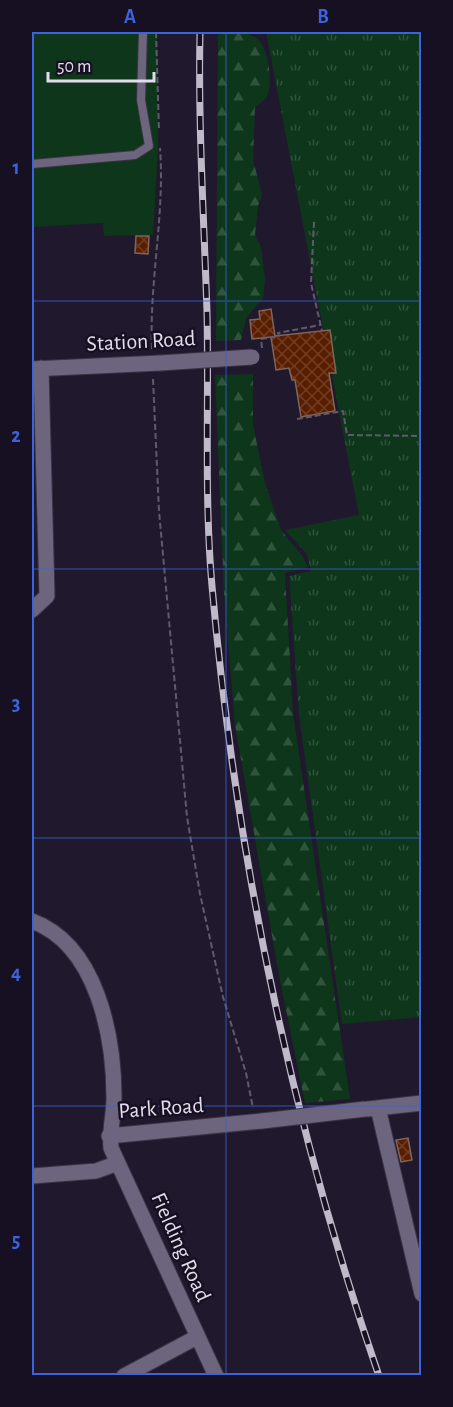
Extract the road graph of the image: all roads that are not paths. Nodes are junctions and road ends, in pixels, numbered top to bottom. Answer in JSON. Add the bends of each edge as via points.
{"nodes":[{"id":1,"x":143,"y":32,"type":"edge"},
{"id":2,"x":32,"y":164,"type":"edge"},
{"id":3,"x":257,"y":357,"type":"road end"},
{"id":4,"x":36,"y":368,"type":"edge"},
{"id":5,"x":32,"y":610,"type":"edge"},
{"id":6,"x":32,"y":921,"type":"edge"},
{"id":7,"x":422,"y":1102,"type":"edge"},
{"id":8,"x":371,"y":1109,"type":"junction"},
{"id":9,"x":110,"y":1136,"type":"junction"},
{"id":10,"x":118,"y":1163,"type":"junction"},
{"id":11,"x":32,"y":1176,"type":"edge"},
{"id":12,"x":422,"y":1294,"type":"edge"},
{"id":13,"x":197,"y":1337,"type":"junction"},
{"id":14,"x":124,"y":1376,"type":"edge"},
{"id":15,"x":216,"y":1376,"type":"edge"}],
"edges":[{"from":1,"to":2,"type":"lane","via":[[141,100],[149,146],[135,155]]},
{"from":3,"to":4,"type":"street","name":"Station Road","bridge":true},
{"from":4,"to":5,"type":"street","via":[[47,596]]},
{"from":6,"to":9,"type":"street","name":"Park Road","via":[[64,940],[93,982],[106,1022],[114,1095]]},
{"from":7,"to":8,"type":"street","name":"Park Road"},
{"from":8,"to":9,"type":"street","name":"Park Road","bridge":true},
{"from":8,"to":12,"type":"street"},
{"from":9,"to":10,"type":"street","name":"Fielding Road"},
{"from":10,"to":11,"type":"street","via":[[96,1171]]},
{"from":10,"to":13,"type":"street","name":"Fielding Road"},
{"from":13,"to":14,"type":"street"},
{"from":13,"to":15,"type":"street","name":"Fielding Road"}]}
